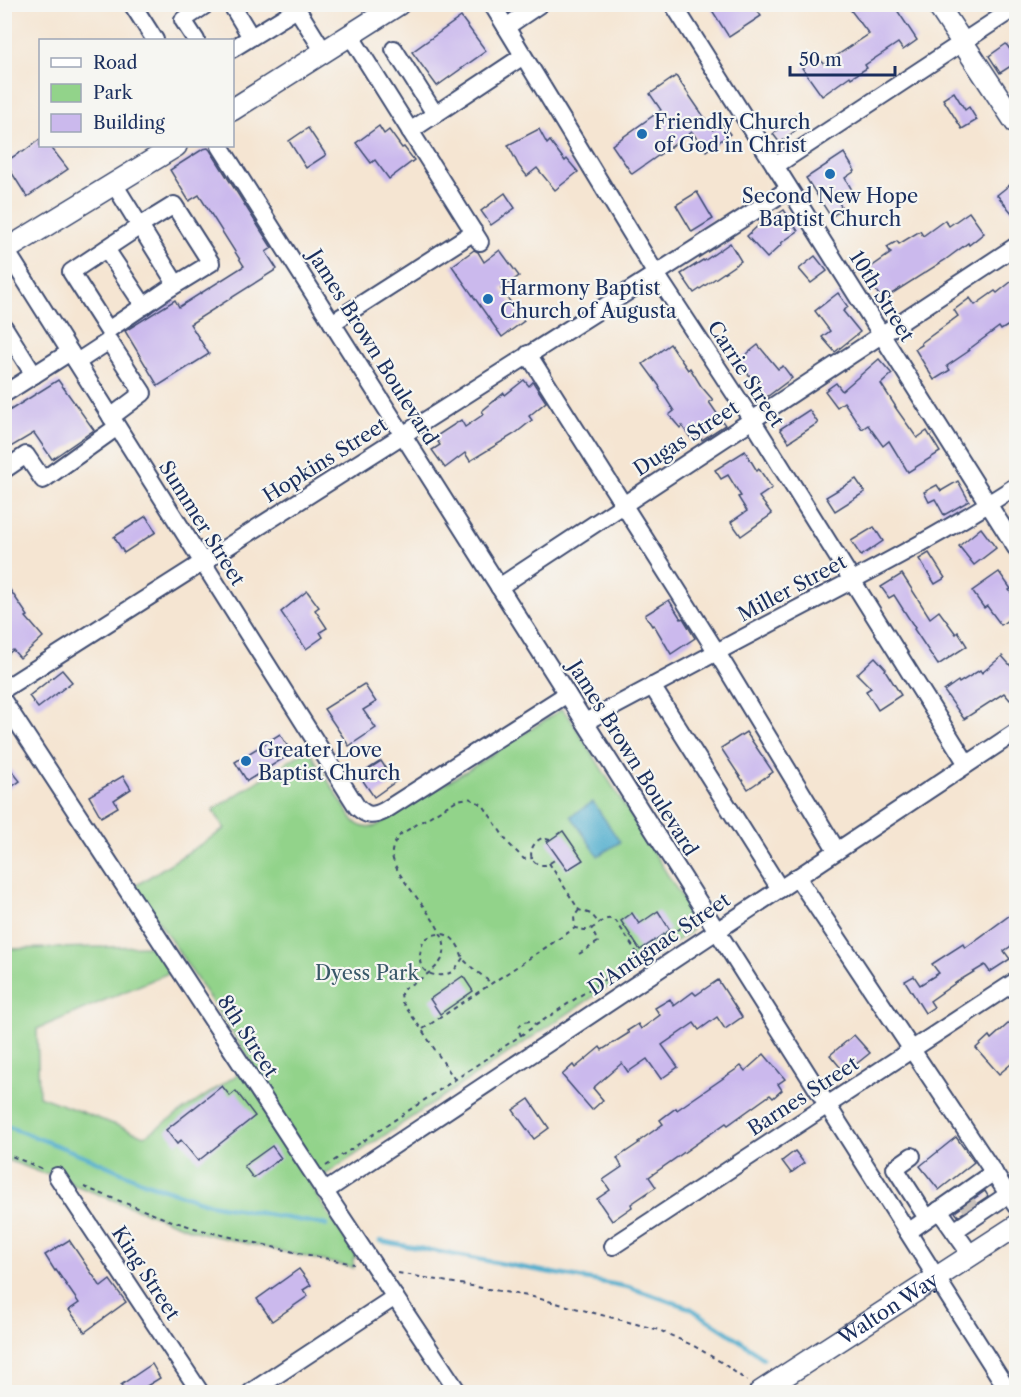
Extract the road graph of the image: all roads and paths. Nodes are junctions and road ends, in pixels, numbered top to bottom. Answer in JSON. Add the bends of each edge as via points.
{"nodes":[{"id":1,"x":132,"y":4,"type":"edge"},
{"id":2,"x":207,"y":4,"type":"edge"},
{"id":3,"x":231,"y":4,"type":"edge"},
{"id":4,"x":399,"y":4,"type":"edge"},
{"id":5,"x":492,"y":4,"type":"edge"},
{"id":6,"x":540,"y":4,"type":"edge"},
{"id":7,"x":673,"y":4,"type":"edge"},
{"id":8,"x":937,"y":4,"type":"edge"},
{"id":9,"x":296,"y":7,"type":"edge"},
{"id":10,"x":1017,"y":7,"type":"edge"},
{"id":11,"x":506,"y":27,"type":"junction"},
{"id":12,"x":350,"y":35,"type":"junction"},
{"id":13,"x":251,"y":37,"type":"junction"},
{"id":14,"x":154,"y":39,"type":"edge"},
{"id":15,"x":195,"y":39,"type":"edge"},
{"id":16,"x":963,"y":42,"type":"junction"},
{"id":17,"x":234,"y":48,"type":"edge"},
{"id":18,"x":394,"y":49,"type":"dead end"},
{"id":19,"x":324,"y":52,"type":"junction"},
{"id":20,"x":523,"y":56,"type":"junction"},
{"id":21,"x":234,"y":109,"type":"edge"},
{"id":22,"x":435,"y":114,"type":"junction"},
{"id":23,"x":1017,"y":123,"type":"edge"},
{"id":24,"x":410,"y":131,"type":"junction"},
{"id":25,"x":174,"y":147,"type":"edge"},
{"id":26,"x":221,"y":147,"type":"edge"},
{"id":27,"x":775,"y":166,"type":"junction"},
{"id":28,"x":114,"y":184,"type":"junction"},
{"id":29,"x":789,"y":189,"type":"junction"},
{"id":30,"x":140,"y":226,"type":"junction"},
{"id":31,"x":1017,"y":246,"type":"edge"},
{"id":32,"x":106,"y":249,"type":"junction"},
{"id":33,"x":5,"y":250,"type":"edge"},
{"id":34,"x":656,"y":274,"type":"junction"},
{"id":35,"x":176,"y":285,"type":"junction"},
{"id":36,"x":144,"y":306,"type":"junction"},
{"id":37,"x":332,"y":323,"type":"junction"},
{"id":38,"x":4,"y":327,"type":"edge"},
{"id":39,"x":881,"y":335,"type":"junction"},
{"id":40,"x":528,"y":354,"type":"junction"},
{"id":41,"x":74,"y":357,"type":"junction"},
{"id":42,"x":34,"y":375,"type":"junction"},
{"id":43,"x":4,"y":394,"type":"edge"},
{"id":44,"x":752,"y":420,"type":"junction"},
{"id":45,"x":114,"y":422,"type":"junction"},
{"id":46,"x":404,"y":435,"type":"junction"},
{"id":47,"x":4,"y":470,"type":"edge"},
{"id":48,"x":1017,"y":486,"type":"edge"},
{"id":49,"x":624,"y":504,"type":"junction"},
{"id":50,"x":989,"y":505,"type":"junction"},
{"id":51,"x":1017,"y":548,"type":"edge"},
{"id":52,"x":202,"y":563,"type":"junction"},
{"id":53,"x":852,"y":580,"type":"junction"},
{"id":54,"x":499,"y":587,"type":"junction"},
{"id":55,"x":716,"y":651,"type":"junction"},
{"id":56,"x":652,"y":686,"type":"junction"},
{"id":57,"x":4,"y":689,"type":"edge"},
{"id":58,"x":567,"y":694,"type":"junction"},
{"id":59,"x":4,"y":702,"type":"edge"},
{"id":60,"x":585,"y":722,"type":"junction"},
{"id":61,"x":1017,"y":732,"type":"edge"},
{"id":62,"x":968,"y":764,"type":"junction"},
{"id":63,"x":550,"y":840,"type":"dead end"},
{"id":64,"x":837,"y":851,"type":"junction"},
{"id":65,"x":533,"y":858,"type":"junction"},
{"id":66,"x":558,"y":858,"type":"dead end"},
{"id":67,"x":549,"y":863,"type":"junction"},
{"id":68,"x":797,"y":877,"type":"junction"},
{"id":69,"x":780,"y":889,"type":"junction"},
{"id":70,"x":579,"y":910,"type":"junction"},
{"id":71,"x":690,"y":922,"type":"dead end"},
{"id":72,"x":599,"y":923,"type":"junction"},
{"id":73,"x":576,"y":928,"type":"junction"},
{"id":74,"x":591,"y":928,"type":"junction"},
{"id":75,"x":717,"y":931,"type":"junction"},
{"id":76,"x":440,"y":933,"type":"junction"},
{"id":77,"x":579,"y":954,"type":"dead end"},
{"id":78,"x":640,"y":956,"type":"junction"},
{"id":79,"x":463,"y":958,"type":"junction"},
{"id":80,"x":428,"y":973,"type":"junction"},
{"id":81,"x":651,"y":975,"type":"junction"},
{"id":82,"x":1017,"y":981,"type":"edge"},
{"id":83,"x":491,"y":983,"type":"junction"},
{"id":84,"x":537,"y":1025,"type":"junction"},
{"id":85,"x":422,"y":1030,"type":"junction"},
{"id":86,"x":521,"y":1036,"type":"junction"},
{"id":87,"x":912,"y":1049,"type":"junction"},
{"id":88,"x":455,"y":1080,"type":"junction"},
{"id":89,"x":827,"y":1105,"type":"junction"},
{"id":90,"x":912,"y":1156,"type":"dead end"},
{"id":91,"x":994,"y":1173,"type":"junction"},
{"id":92,"x":313,"y":1175,"type":"junction"},
{"id":93,"x":57,"y":1176,"type":"dead end"},
{"id":94,"x":907,"y":1187,"type":"junction"},
{"id":95,"x":328,"y":1198,"type":"junction"},
{"id":96,"x":1013,"y":1200,"type":"edge"},
{"id":97,"x":888,"y":1201,"type":"junction"},
{"id":98,"x":969,"y":1205,"type":"junction"},
{"id":99,"x":933,"y":1214,"type":"junction"},
{"id":100,"x":1017,"y":1226,"type":"edge"},
{"id":101,"x":954,"y":1231,"type":"junction"},
{"id":102,"x":908,"y":1232,"type":"junction"},
{"id":103,"x":613,"y":1246,"type":"dead end"},
{"id":104,"x":971,"y":1255,"type":"junction"},
{"id":105,"x":937,"y":1278,"type":"junction"},
{"id":106,"x":395,"y":1296,"type":"junction"},
{"id":107,"x":764,"y":1390,"type":"edge"},
{"id":108,"x":200,"y":1392,"type":"edge"},
{"id":109,"x":251,"y":1392,"type":"edge"},
{"id":110,"x":458,"y":1392,"type":"edge"},
{"id":111,"x":1009,"y":1392,"type":"edge"}],
"edges":[{"from":1,"to":14,"type":"street"},
{"from":2,"to":15,"type":"street","via":[[183,20]]},
{"from":3,"to":13,"type":"street"},
{"from":4,"to":12,"type":"main road"},
{"from":5,"to":11,"type":"street","name":"Carrie Street"},
{"from":6,"to":11,"type":"street"},
{"from":7,"to":27,"type":"street","name":"10th Street"},
{"from":8,"to":16,"type":"main road"},
{"from":9,"to":13,"type":"street"},
{"from":9,"to":19,"type":"street"},
{"from":10,"to":16,"type":"street"},
{"from":11,"to":20,"type":"street","name":"Carrie Street"},
{"from":12,"to":19,"type":"main road"},
{"from":12,"to":24,"type":"street"},
{"from":13,"to":17,"type":"street"},
{"from":16,"to":23,"type":"main road"},
{"from":16,"to":27,"type":"street"},
{"from":18,"to":22,"type":"street"},
{"from":19,"to":21,"type":"main road"},
{"from":20,"to":22,"type":"street"},
{"from":20,"to":34,"type":"street","name":"Carrie Street"},
{"from":22,"to":24,"type":"street"},
{"from":24,"to":37,"type":"street","via":[[477,237]]},
{"from":25,"to":28,"type":"main road"},
{"from":26,"to":37,"type":"street","name":"James Brown Boulevard"},
{"from":27,"to":29,"type":"street","name":"10th Street"},
{"from":28,"to":30,"type":"street"},
{"from":28,"to":33,"type":"main road"},
{"from":29,"to":34,"type":"street","name":"Hopkins Street"},
{"from":29,"to":39,"type":"street","name":"10th Street"},
{"from":30,"to":32,"type":"street"},
{"from":30,"to":35,"type":"street"},
{"from":30,"to":35,"type":"street","via":[[174,205],[211,263]]},
{"from":31,"to":39,"type":"street","name":"Dugas Street"},
{"from":32,"to":36,"type":"street"},
{"from":32,"to":36,"type":"street","via":[[70,272],[108,330]]},
{"from":33,"to":41,"type":"street","name":"Summer Street"},
{"from":34,"to":40,"type":"street","name":"Hopkins Street"},
{"from":34,"to":44,"type":"street","name":"Carrie Street"},
{"from":35,"to":36,"type":"street"},
{"from":37,"to":46,"type":"street","name":"James Brown Boulevard"},
{"from":38,"to":42,"type":"street"},
{"from":39,"to":44,"type":"street","name":"Dugas Street"},
{"from":39,"to":50,"type":"street","name":"10th Street"},
{"from":40,"to":46,"type":"street","name":"Hopkins Street"},
{"from":40,"to":49,"type":"street"},
{"from":41,"to":42,"type":"street"},
{"from":41,"to":45,"type":"street","name":"Summer Street"},
{"from":41,"to":45,"type":"street","via":[[109,341],[143,393]]},
{"from":42,"to":43,"type":"street"},
{"from":44,"to":49,"type":"street","name":"Dugas Street"},
{"from":44,"to":53,"type":"street","name":"Carrie Street"},
{"from":45,"to":47,"type":"street","via":[[44,480],[26,455]]},
{"from":45,"to":52,"type":"street","name":"Summer Street"},
{"from":46,"to":52,"type":"street","name":"Hopkins Street"},
{"from":46,"to":54,"type":"street","name":"James Brown Boulevard"},
{"from":48,"to":50,"type":"street","name":"Miller Street"},
{"from":49,"to":54,"type":"street","name":"Dugas Street"},
{"from":49,"to":55,"type":"street"},
{"from":50,"to":51,"type":"street","name":"10th Street"},
{"from":50,"to":53,"type":"street","name":"Miller Street"},
{"from":52,"to":57,"type":"street","name":"Hopkins Street"},
{"from":52,"to":58,"type":"street","name":"Summer Street","via":[[357,807],[370,816],[384,811]]},
{"from":53,"to":55,"type":"street","name":"Miller Street"},
{"from":53,"to":62,"type":"street","name":"Carrie Street"},
{"from":54,"to":58,"type":"street","name":"James Brown Boulevard"},
{"from":55,"to":56,"type":"street","name":"Miller Street"},
{"from":55,"to":64,"type":"street"},
{"from":56,"to":60,"type":"street","name":"Miller Street"},
{"from":56,"to":69,"type":"street"},
{"from":58,"to":60,"type":"street","name":"James Brown Boulevard"},
{"from":59,"to":92,"type":"street","name":"8th Street"},
{"from":60,"to":75,"type":"street","name":"James Brown Boulevard"},
{"from":61,"to":62,"type":"street","name":"D'Antignac Street"},
{"from":62,"to":64,"type":"street","name":"D'Antignac Street"},
{"from":63,"to":65,"type":"path","via":[[542,838],[535,842],[530,855]]},
{"from":64,"to":68,"type":"street","name":"D'Antignac Street"},
{"from":65,"to":67,"type":"path","via":[[539,864]]},
{"from":65,"to":76,"type":"path","via":[[524,859],[518,854],[483,805],[469,798],[457,800],[401,834],[391,853],[396,868]]},
{"from":66,"to":67,"type":"path"},
{"from":67,"to":70,"type":"path"},
{"from":68,"to":69,"type":"street","name":"D'Antignac Street"},
{"from":68,"to":87,"type":"street"},
{"from":69,"to":75,"type":"street","name":"D'Antignac Street"},
{"from":70,"to":72,"type":"path","via":[[591,914]]},
{"from":70,"to":73,"type":"path","via":[[574,917]]},
{"from":71,"to":78,"type":"path"},
{"from":72,"to":74,"type":"path"},
{"from":72,"to":78,"type":"path","via":[[611,918],[616,921]]},
{"from":73,"to":74,"type":"path"},
{"from":73,"to":83,"type":"path"},
{"from":74,"to":77,"type":"path","via":[[598,942]]},
{"from":75,"to":81,"type":"street","name":"D'Antignac Street"},
{"from":75,"to":89,"type":"street","name":"James Brown Boulevard"},
{"from":76,"to":79,"type":"path","via":[[454,939]]},
{"from":76,"to":80,"type":"path","via":[[443,956]]},
{"from":76,"to":80,"type":"path","via":[[423,941],[420,960]]},
{"from":78,"to":81,"type":"path"},
{"from":78,"to":84,"type":"path"},
{"from":79,"to":80,"type":"path","via":[[448,974]]},
{"from":79,"to":83,"type":"path"},
{"from":80,"to":85,"type":"path","via":[[401,993],[402,1002]]},
{"from":81,"to":95,"type":"street","name":"D'Antignac Street"},
{"from":82,"to":87,"type":"street","name":"Barnes Street"},
{"from":83,"to":85,"type":"path"},
{"from":84,"to":86,"type":"path"},
{"from":84,"to":86,"type":"path","via":[[523,1022],[519,1026]]},
{"from":85,"to":88,"type":"path"},
{"from":86,"to":88,"type":"path"},
{"from":87,"to":89,"type":"street","name":"Barnes Street"},
{"from":87,"to":91,"type":"street"},
{"from":88,"to":92,"type":"path"},
{"from":89,"to":97,"type":"street","name":"James Brown Boulevard"},
{"from":89,"to":103,"type":"street","name":"Barnes Street"},
{"from":90,"to":94,"type":"street","via":[[895,1168]]},
{"from":91,"to":96,"type":"street"},
{"from":91,"to":98,"type":"street"},
{"from":92,"to":95,"type":"street","name":"8th Street"},
{"from":93,"to":108,"type":"street","name":"King Street"},
{"from":94,"to":97,"type":"street"},
{"from":94,"to":99,"type":"street"},
{"from":95,"to":106,"type":"street","name":"8th Street"},
{"from":96,"to":98,"type":"street"},
{"from":97,"to":102,"type":"street","name":"James Brown Boulevard"},
{"from":98,"to":99,"type":"street"},
{"from":98,"to":101,"type":"street"},
{"from":99,"to":101,"type":"street"},
{"from":99,"to":102,"type":"street"},
{"from":100,"to":104,"type":"main road","name":"Walton Way"},
{"from":101,"to":104,"type":"street"},
{"from":102,"to":105,"type":"street","name":"James Brown Boulevard"},
{"from":104,"to":105,"type":"main road","name":"Walton Way"},
{"from":105,"to":107,"type":"main road","name":"Walton Way"},
{"from":105,"to":111,"type":"street","name":"James Brown Boulevard"},
{"from":106,"to":109,"type":"street"},
{"from":106,"to":110,"type":"street","name":"8th Street"}]}
